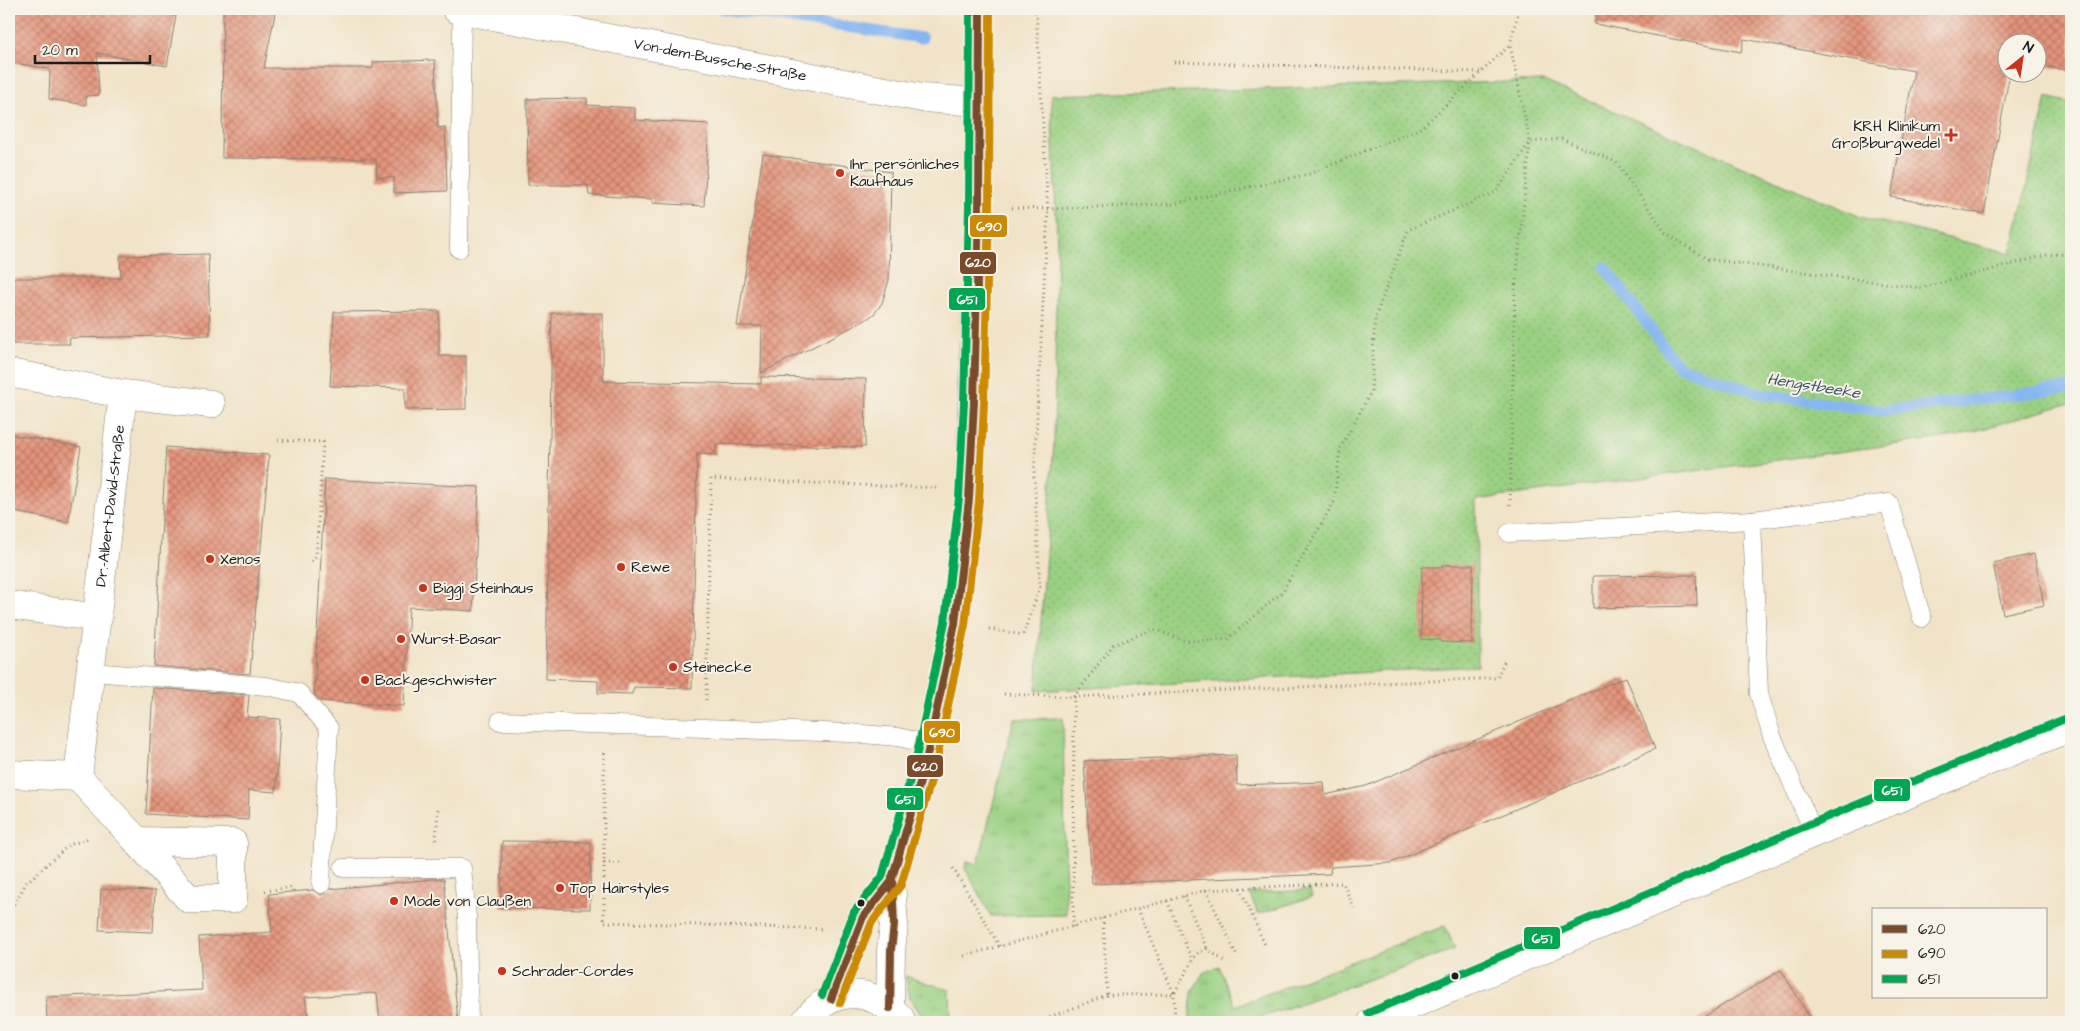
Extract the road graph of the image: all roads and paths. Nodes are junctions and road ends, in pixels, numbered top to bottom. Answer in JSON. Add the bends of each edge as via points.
{"nodes":[{"id":1,"x":459,"y":9,"type":"edge"},
{"id":2,"x":980,"y":9,"type":"edge"},
{"id":3,"x":1036,"y":9,"type":"edge"},
{"id":4,"x":1519,"y":9,"type":"edge"},
{"id":5,"x":1510,"y":45,"type":"junction"},
{"id":6,"x":1174,"y":62,"type":"dead end"},
{"id":7,"x":1482,"y":72,"type":"junction"},
{"id":8,"x":979,"y":102,"type":"junction"},
{"id":9,"x":1530,"y":142,"type":"junction"},
{"id":10,"x":979,"y":207,"type":"junction"},
{"id":11,"x":1048,"y":208,"type":"junction"},
{"id":12,"x":459,"y":249,"type":"dead end"},
{"id":13,"x":2071,"y":254,"type":"edge"},
{"id":14,"x":9,"y":373,"type":"edge"},
{"id":15,"x":123,"y":394,"type":"junction"},
{"id":16,"x":211,"y":404,"type":"dead end"},
{"id":17,"x":278,"y":440,"type":"dead end"},
{"id":18,"x":944,"y":488,"type":"dead end"},
{"id":19,"x":1752,"y":520,"type":"junction"},
{"id":20,"x":1509,"y":534,"type":"joint"},
{"id":21,"x":310,"y":564,"type":"dead end"},
{"id":22,"x":9,"y":605,"type":"edge"},
{"id":23,"x":98,"y":618,"type":"junction"},
{"id":24,"x":1922,"y":618,"type":"dead end"},
{"id":25,"x":1023,"y":635,"type":"dead end"},
{"id":26,"x":1504,"y":662,"type":"dead end"},
{"id":27,"x":92,"y":672,"type":"junction"},
{"id":28,"x":1004,"y":694,"type":"dead end"},
{"id":29,"x":1074,"y":697,"type":"junction"},
{"id":30,"x":500,"y":721,"type":"dead end"},
{"id":31,"x":605,"y":724,"type":"junction"},
{"id":32,"x":2071,"y":727,"type":"edge"},
{"id":33,"x":706,"y":728,"type":"junction"},
{"id":34,"x":929,"y":744,"type":"junction"},
{"id":35,"x":9,"y":774,"type":"edge"},
{"id":36,"x":78,"y":777,"type":"junction"},
{"id":37,"x":129,"y":833,"type":"junction"},
{"id":38,"x":1814,"y":833,"type":"junction"},
{"id":39,"x":604,"y":863,"type":"junction"},
{"id":40,"x":620,"y":863,"type":"dead end"},
{"id":41,"x":342,"y":868,"type":"dead end"},
{"id":42,"x":953,"y":868,"type":"dead end"},
{"id":43,"x":891,"y":882,"type":"junction"},
{"id":44,"x":321,"y":884,"type":"joint"},
{"id":45,"x":1240,"y":888,"type":"junction"},
{"id":46,"x":1206,"y":890,"type":"junction"},
{"id":47,"x":232,"y":894,"type":"junction"},
{"id":48,"x":1184,"y":896,"type":"junction"},
{"id":49,"x":1167,"y":901,"type":"junction"},
{"id":50,"x":1354,"y":908,"type":"dead end"},
{"id":51,"x":1138,"y":909,"type":"junction"},
{"id":52,"x":9,"y":913,"type":"edge"},
{"id":53,"x":1103,"y":918,"type":"junction"},
{"id":54,"x":1073,"y":927,"type":"junction"},
{"id":55,"x":830,"y":930,"type":"dead end"},
{"id":56,"x":1265,"y":945,"type":"dead end"},
{"id":57,"x":1000,"y":946,"type":"junction"},
{"id":58,"x":1207,"y":949,"type":"junction"},
{"id":59,"x":964,"y":956,"type":"dead end"},
{"id":60,"x":1237,"y":956,"type":"dead end"},
{"id":61,"x":1192,"y":961,"type":"junction"},
{"id":62,"x":1224,"y":961,"type":"dead end"},
{"id":63,"x":1107,"y":994,"type":"junction"},
{"id":64,"x":1174,"y":994,"type":"junction"},
{"id":65,"x":831,"y":999,"type":"junction"},
{"id":66,"x":897,"y":1015,"type":"edge"},
{"id":67,"x":470,"y":1022,"type":"edge"},
{"id":68,"x":806,"y":1022,"type":"edge"},
{"id":69,"x":1051,"y":1022,"type":"edge"},
{"id":70,"x":1175,"y":1022,"type":"edge"},
{"id":71,"x":1372,"y":1022,"type":"edge"}],
"edges":[{"from":1,"to":8,"type":"street","name":"Von-dem-Bussche-Straße","via":[[922,98]]},
{"from":1,"to":12,"type":"lane","name":"Von-dem-Bussche-Straße"},
{"from":2,"to":8,"type":"street"},
{"from":3,"to":11,"type":"path"},
{"from":4,"to":5,"type":"path"},
{"from":5,"to":7,"type":"path"},
{"from":5,"to":9,"type":"path"},
{"from":6,"to":7,"type":"path"},
{"from":7,"to":11,"type":"path","via":[[1421,128],[1309,174],[1172,204]]},
{"from":8,"to":10,"type":"street"},
{"from":9,"to":13,"type":"path","via":[[1562,139],[1616,162],[1665,232],[1707,259],[1920,288],[2047,255]]},
{"from":9,"to":20,"type":"path","via":[[1515,290]]},
{"from":9,"to":29,"type":"path","via":[[1496,192],[1408,230],[1375,318],[1371,392],[1340,449],[1334,502],[1282,592],[1228,638],[1185,641],[1154,630],[1112,645]]},
{"from":10,"to":11,"type":"path"},
{"from":10,"to":34,"type":"street","via":[[969,499],[955,624]]},
{"from":11,"to":25,"type":"path","via":[[1034,474],[1040,586]]},
{"from":14,"to":15,"type":"street"},
{"from":15,"to":16,"type":"street"},
{"from":15,"to":23,"type":"street","name":"Dr.-Albert-David-Straße"},
{"from":17,"to":21,"type":"path","via":[[323,442],[316,556]]},
{"from":18,"to":33,"type":"path","via":[[711,479]]},
{"from":19,"to":20,"type":"lane"},
{"from":19,"to":24,"type":"lane","via":[[1890,503]]},
{"from":19,"to":38,"type":"lane","via":[[1758,694],[1772,736]]},
{"from":22,"to":23,"type":"street"},
{"from":23,"to":27,"type":"street","name":"Dr.-Albert-David-Straße"},
{"from":26,"to":29,"type":"path","via":[[1497,678]]},
{"from":27,"to":36,"type":"street","name":"Dr.-Albert-David-Straße"},
{"from":27,"to":44,"type":"lane","via":[[266,686],[299,693],[329,728]]},
{"from":28,"to":29,"type":"path"},
{"from":29,"to":54,"type":"path"},
{"from":30,"to":31,"type":"lane"},
{"from":31,"to":33,"type":"lane"},
{"from":31,"to":39,"type":"path"},
{"from":32,"to":38,"type":"street"},
{"from":33,"to":34,"type":"lane","via":[[850,733],[898,737]]},
{"from":34,"to":43,"type":"street"},
{"from":35,"to":36,"type":"street"},
{"from":36,"to":37,"type":"street"},
{"from":37,"to":47,"type":"street","via":[[189,899],[233,900]]},
{"from":37,"to":47,"type":"street","via":[[137,842],[233,843]]},
{"from":37,"to":52,"type":"path","via":[[69,845],[26,883]]},
{"from":38,"to":71,"type":"street"},
{"from":39,"to":40,"type":"path"},
{"from":39,"to":55,"type":"path","via":[[604,922]]},
{"from":41,"to":67,"type":"lane","via":[[462,868]]},
{"from":42,"to":57,"type":"path"},
{"from":43,"to":65,"type":"street","via":[[863,917]]},
{"from":43,"to":66,"type":"street","via":[[894,925],[891,950]]},
{"from":44,"to":47,"type":"path"},
{"from":45,"to":46,"type":"path"},
{"from":45,"to":50,"type":"path","via":[[1343,883]]},
{"from":45,"to":56,"type":"path"},
{"from":46,"to":48,"type":"path"},
{"from":46,"to":60,"type":"path"},
{"from":48,"to":49,"type":"path"},
{"from":48,"to":58,"type":"path"},
{"from":49,"to":51,"type":"path"},
{"from":49,"to":61,"type":"path"},
{"from":51,"to":53,"type":"path"},
{"from":51,"to":64,"type":"path"},
{"from":53,"to":54,"type":"path"},
{"from":53,"to":63,"type":"path"},
{"from":54,"to":57,"type":"path"},
{"from":57,"to":59,"type":"path"},
{"from":58,"to":61,"type":"path","via":[[1196,954]]},
{"from":58,"to":62,"type":"path"},
{"from":61,"to":64,"type":"path"},
{"from":63,"to":64,"type":"path"},
{"from":63,"to":69,"type":"path","via":[[1050,1017]]},
{"from":64,"to":70,"type":"path"},
{"from":65,"to":66,"type":"street","via":[[846,994],[862,995],[877,999]]},
{"from":65,"to":68,"type":"street","via":[[816,1008]]}]}
